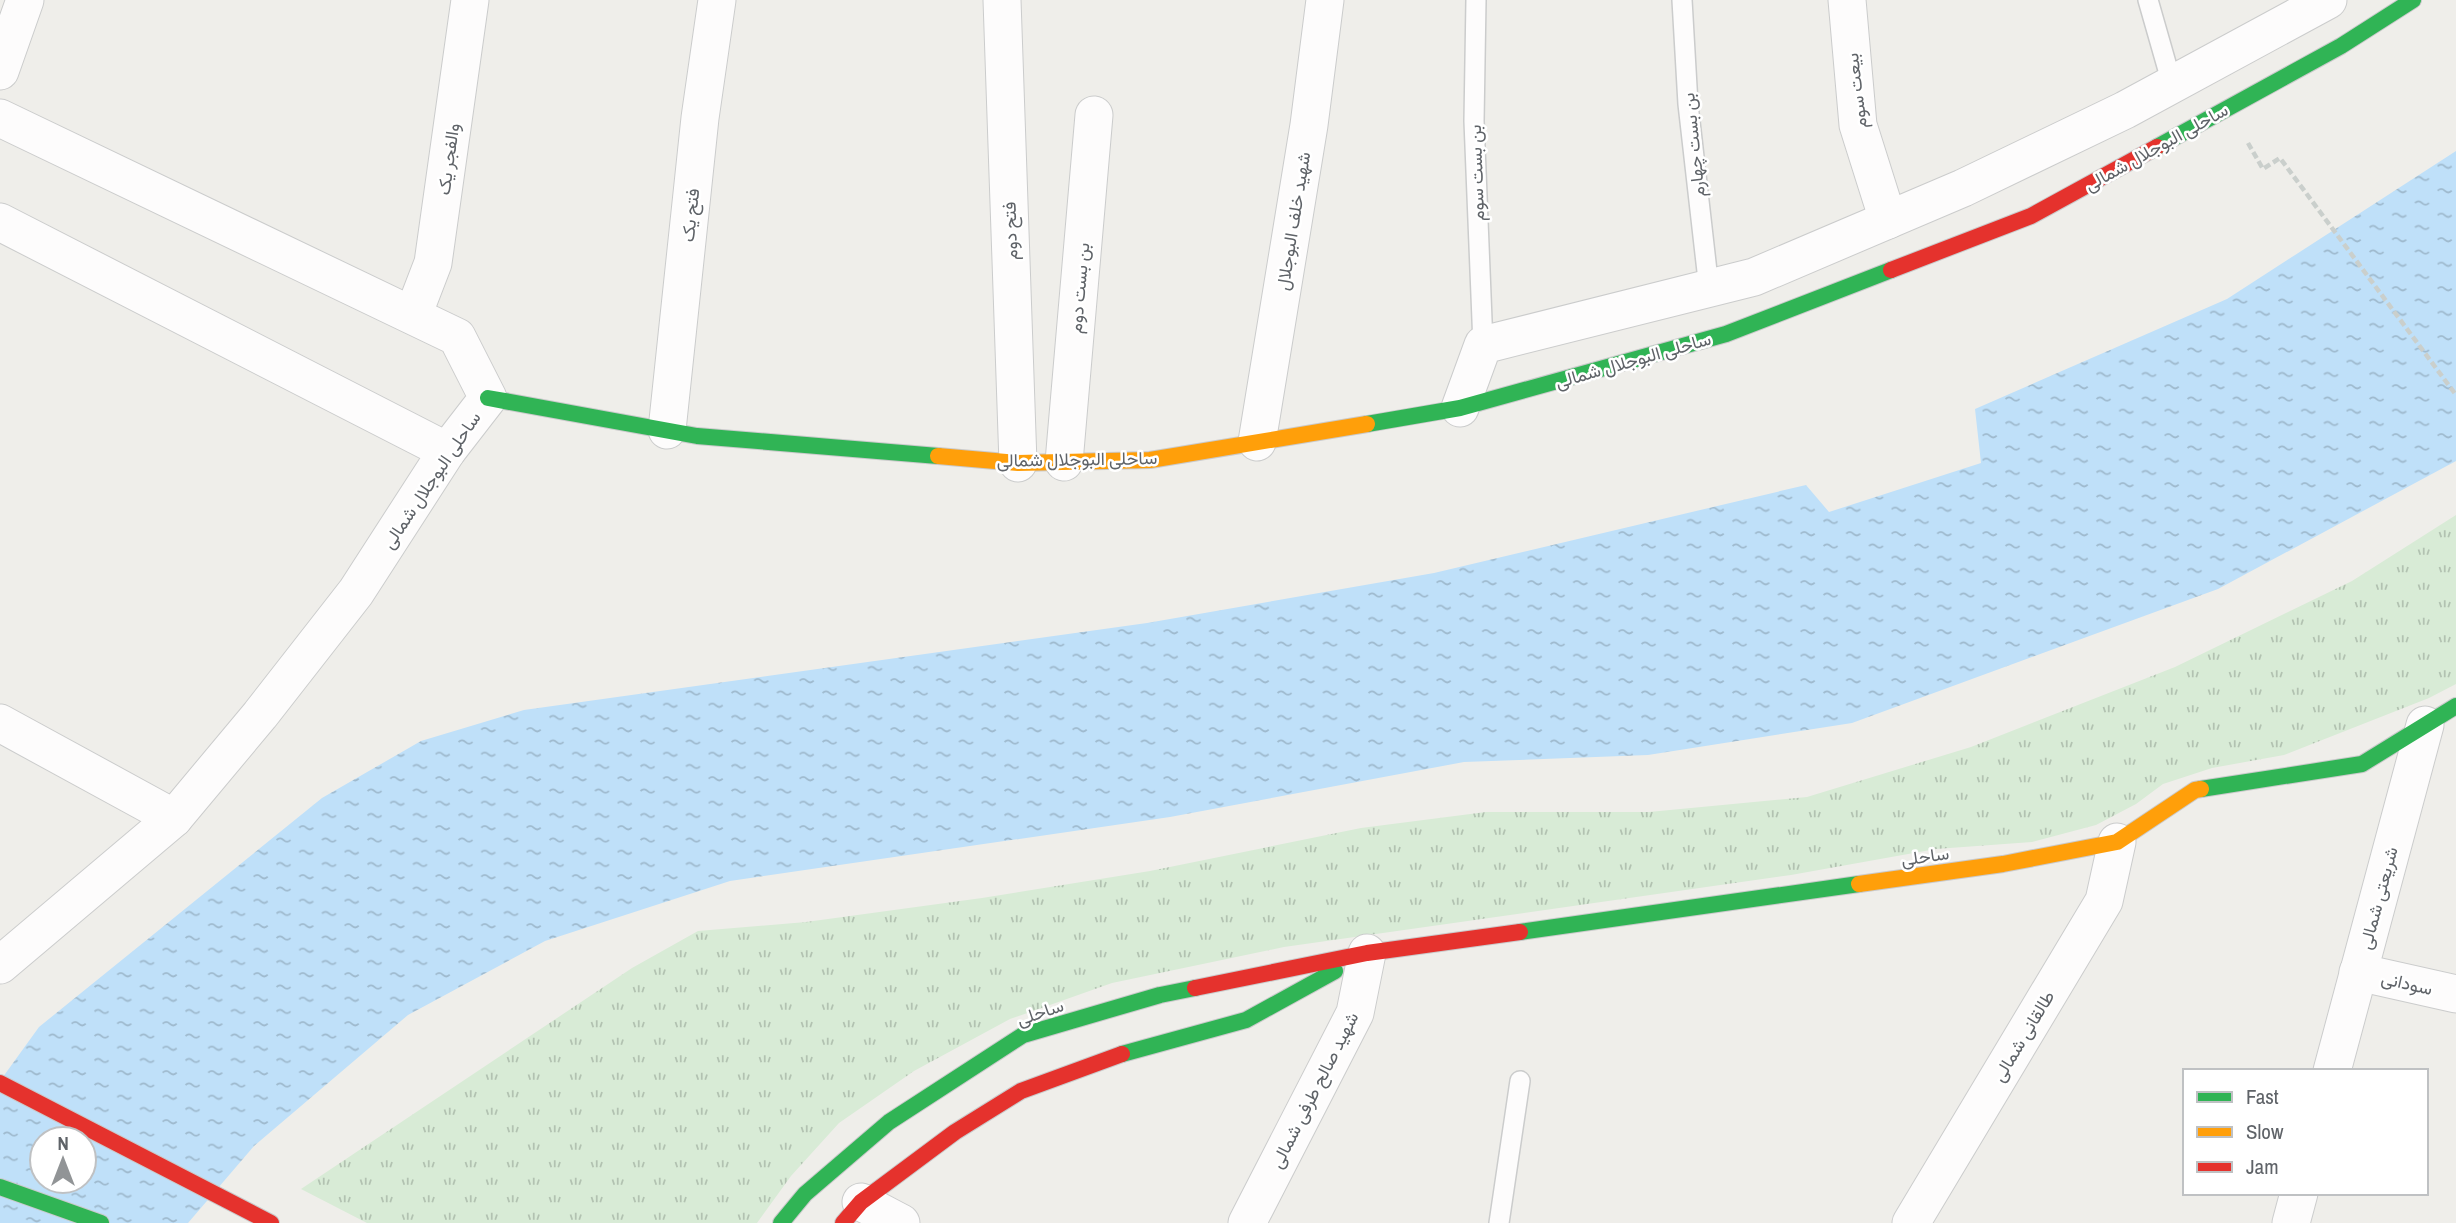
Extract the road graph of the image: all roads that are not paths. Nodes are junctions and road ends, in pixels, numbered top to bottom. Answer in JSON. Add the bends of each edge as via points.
{"nodes":[{"id":1,"x":25,"y":0,"type":"edge"},
{"id":2,"x":470,"y":0,"type":"edge"},
{"id":3,"x":717,"y":0,"type":"edge"},
{"id":4,"x":1002,"y":0,"type":"edge"},
{"id":5,"x":1325,"y":0,"type":"edge"},
{"id":6,"x":1476,"y":0,"type":"edge"},
{"id":7,"x":1682,"y":0,"type":"edge"},
{"id":8,"x":1847,"y":0,"type":"edge"},
{"id":9,"x":2148,"y":0,"type":"edge"},
{"id":10,"x":2413,"y":0,"type":"edge"},
{"id":11,"x":2326,"y":1,"type":"edge"},
{"id":12,"x":2340,"y":46,"type":"junction"},
{"id":13,"x":0,"y":71,"type":"edge"},
{"id":14,"x":2172,"y":84,"type":"junction"},
{"id":15,"x":1094,"y":115,"type":"dead end"},
{"id":16,"x":0,"y":118,"type":"edge"},
{"id":17,"x":1888,"y":220,"type":"junction"},
{"id":18,"x":0,"y":222,"type":"edge"},
{"id":19,"x":1709,"y":289,"type":"junction"},
{"id":20,"x":413,"y":315,"type":"junction"},
{"id":21,"x":1483,"y":345,"type":"junction"},
{"id":22,"x":488,"y":398,"type":"junction"},
{"id":23,"x":1460,"y":408,"type":"junction"},
{"id":24,"x":667,"y":430,"type":"junction"},
{"id":25,"x":1257,"y":442,"type":"junction"},
{"id":26,"x":447,"y":451,"type":"junction"},
{"id":27,"x":1064,"y":462,"type":"junction"},
{"id":28,"x":1018,"y":463,"type":"junction"},
{"id":29,"x":2456,"y":706,"type":"edge"},
{"id":30,"x":0,"y":723,"type":"edge"},
{"id":31,"x":2425,"y":725,"type":"junction"},
{"id":32,"x":174,"y":818,"type":"junction"},
{"id":33,"x":2117,"y":842,"type":"junction"},
{"id":34,"x":1367,"y":953,"type":"junction"},
{"id":35,"x":0,"y":965,"type":"edge"},
{"id":36,"x":2358,"y":972,"type":"junction"},
{"id":37,"x":2456,"y":994,"type":"edge"},
{"id":38,"x":2333,"y":1069,"type":"edge"},
{"id":39,"x":1520,"y":1081,"type":"dead end"},
{"id":40,"x":0,"y":1083,"type":"edge"},
{"id":41,"x":0,"y":1187,"type":"edge"},
{"id":42,"x":2298,"y":1195,"type":"edge"},
{"id":43,"x":852,"y":1213,"type":"edge"},
{"id":44,"x":101,"y":1223,"type":"edge"},
{"id":45,"x":270,"y":1223,"type":"edge"},
{"id":46,"x":781,"y":1223,"type":"edge"},
{"id":47,"x":901,"y":1223,"type":"edge"},
{"id":48,"x":1247,"y":1223,"type":"edge"},
{"id":49,"x":1499,"y":1223,"type":"edge"},
{"id":50,"x":1911,"y":1223,"type":"edge"},
{"id":51,"x":2291,"y":1223,"type":"edge"}],
"edges":[{"from":1,"to":13,"type":"street"},
{"from":2,"to":20,"type":"street","name":"والفجر یک","via":[[433,263]]},
{"from":3,"to":24,"type":"street","name":"فتح یک"},
{"from":4,"to":28,"type":"street","name":"فتح دوم"},
{"from":5,"to":25,"type":"street","name":"شهید خلف البوجلال"},
{"from":6,"to":21,"type":"lane","name":"بن بست سوم","via":[[1474,121]]},
{"from":7,"to":19,"type":"lane","name":"بن بست چهارم","via":[[1688,104]]},
{"from":8,"to":17,"type":"street","name":"بیعت سوم","via":[[1858,125]]},
{"from":9,"to":14,"type":"lane"},
{"from":10,"to":12,"type":"main road","name":"ساحلی البوجلال شمالی"},
{"from":11,"to":12,"type":"street"},
{"from":11,"to":14,"type":"street"},
{"from":12,"to":23,"type":"main road","name":"ساحلی البوجلال شمالی","via":[[2031,216],[1726,334]]},
{"from":14,"to":17,"type":"street"},
{"from":15,"to":27,"type":"street","name":"بن بست دوم"},
{"from":16,"to":20,"type":"street"},
{"from":17,"to":19,"type":"street","via":[[1754,277]]},
{"from":18,"to":26,"type":"street"},
{"from":19,"to":21,"type":"street"},
{"from":20,"to":22,"type":"street","via":[[457,337]]},
{"from":21,"to":23,"type":"street"},
{"from":22,"to":24,"type":"main road","name":"ساحلی البوجلال شمالی"},
{"from":22,"to":26,"type":"street","name":"ساحلی البوجلال شمالی"},
{"from":23,"to":25,"type":"main road","name":"ساحلی البوجلال شمالی"},
{"from":24,"to":28,"type":"main road","name":"ساحلی البوجلال شمالی"},
{"from":25,"to":27,"type":"main road","name":"ساحلی البوجلال شمالی","via":[[1150,460]]},
{"from":26,"to":32,"type":"street","name":"ساحلی البوجلال شمالی","via":[[356,592]]},
{"from":27,"to":28,"type":"main road","name":"ساحلی البوجلال شمالی"},
{"from":29,"to":31,"type":"main road","name":"ساحلی"},
{"from":30,"to":32,"type":"street"},
{"from":31,"to":33,"type":"main road","name":"ساحلی","via":[[2362,764],[2195,790]]},
{"from":31,"to":36,"type":"street","name":"شریعتی شمالی"},
{"from":32,"to":35,"type":"street","name":"ساحلی البوجلال شمالی"},
{"from":33,"to":34,"type":"main road","name":"ساحلی","via":[[2003,864]]},
{"from":33,"to":50,"type":"street","name":"طالقانی شمالی","via":[[2104,901]]},
{"from":34,"to":43,"type":"main road","name":"ساحلی","via":[[1246,1020],[1118,1055],[1021,1091],[955,1132]]},
{"from":34,"to":46,"type":"main road","name":"ساحلی","via":[[1160,995],[1023,1035],[889,1122],[805,1194]]},
{"from":34,"to":48,"type":"street","name":"شهید صالح طرفی شمالی","via":[[1355,1013]]},
{"from":36,"to":37,"type":"street","name":"سودانی"},
{"from":36,"to":38,"type":"street","name":"شریعتی شمالی"},
{"from":39,"to":49,"type":"lane"},
{"from":40,"to":45,"type":"main road"},
{"from":41,"to":44,"type":"main road"},
{"from":42,"to":51,"type":"street"},
{"from":43,"to":47,"type":"street"}]}
